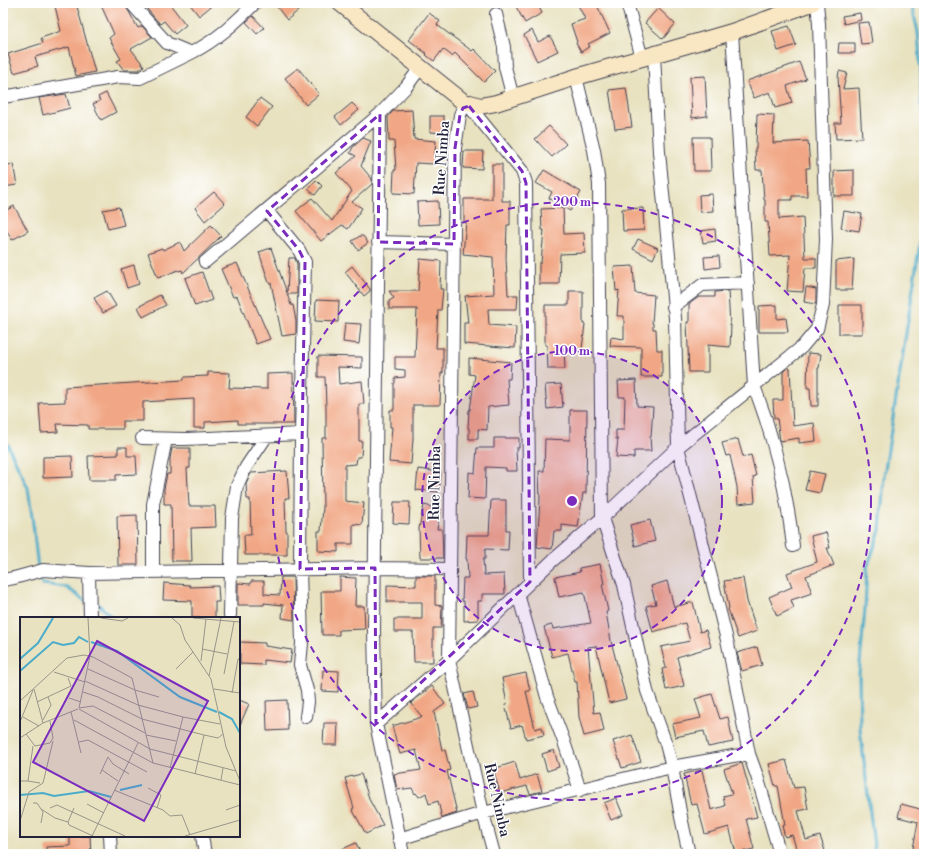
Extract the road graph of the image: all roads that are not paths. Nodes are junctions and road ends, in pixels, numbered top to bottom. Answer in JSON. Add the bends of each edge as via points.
{"nodes":[{"id":1,"x":131,"y":3,"type":"edge"},
{"id":2,"x":255,"y":3,"type":"edge"},
{"id":3,"x":340,"y":3,"type":"edge"},
{"id":4,"x":627,"y":3,"type":"edge"},
{"id":5,"x":812,"y":3,"type":"edge"},
{"id":6,"x":817,"y":3,"type":"edge"},
{"id":7,"x":496,"y":14,"type":"dead end"},
{"id":8,"x":732,"y":32,"type":"junction"},
{"id":9,"x":191,"y":53,"type":"junction"},
{"id":10,"x":648,"y":56,"type":"junction"},
{"id":11,"x":420,"y":68,"type":"junction"},
{"id":12,"x":576,"y":77,"type":"junction"},
{"id":13,"x":3,"y":97,"type":"edge"},
{"id":14,"x":513,"y":98,"type":"junction"},
{"id":15,"x":466,"y":104,"type":"junction"},
{"id":16,"x":380,"y":114,"type":"junction"},
{"id":17,"x":267,"y":210,"type":"junction"},
{"id":18,"x":378,"y":242,"type":"junction"},
{"id":19,"x":454,"y":244,"type":"junction"},
{"id":20,"x":205,"y":262,"type":"dead end"},
{"id":21,"x":748,"y":283,"type":"junction"},
{"id":22,"x":674,"y":307,"type":"junction"},
{"id":23,"x":754,"y":386,"type":"junction"},
{"id":24,"x":301,"y":434,"type":"junction"},
{"id":25,"x":266,"y":436,"type":"junction"},
{"id":26,"x":142,"y":438,"type":"dead end"},
{"id":27,"x":166,"y":439,"type":"junction"},
{"id":28,"x":678,"y":448,"type":"junction"},
{"id":29,"x":602,"y":518,"type":"junction"},
{"id":30,"x":793,"y":546,"type":"dead end"},
{"id":31,"x":375,"y":568,"type":"junction"},
{"id":32,"x":300,"y":569,"type":"junction"},
{"id":33,"x":450,"y":569,"type":"junction"},
{"id":34,"x":230,"y":570,"type":"junction"},
{"id":35,"x":153,"y":572,"type":"junction"},
{"id":36,"x":88,"y":573,"type":"junction"},
{"id":37,"x":3,"y":580,"type":"edge"},
{"id":38,"x":530,"y":582,"type":"junction"},
{"id":39,"x":518,"y":594,"type":"junction"},
{"id":40,"x":230,"y":615,"type":"dead end"},
{"id":41,"x":90,"y":617,"type":"edge"},
{"id":42,"x":449,"y":660,"type":"junction"},
{"id":43,"x":306,"y":717,"type":"dead end"},
{"id":44,"x":376,"y":724,"type":"junction"},
{"id":45,"x":749,"y":754,"type":"junction"},
{"id":46,"x":672,"y":767,"type":"junction"},
{"id":47,"x":580,"y":790,"type":"junction"},
{"id":48,"x":483,"y":813,"type":"junction"},
{"id":49,"x":110,"y":837,"type":"edge"},
{"id":50,"x":202,"y":837,"type":"edge"},
{"id":51,"x":399,"y":839,"type":"junction"},
{"id":52,"x":111,"y":854,"type":"edge"},
{"id":53,"x":205,"y":854,"type":"edge"},
{"id":54,"x":403,"y":854,"type":"edge"},
{"id":55,"x":494,"y":854,"type":"edge"},
{"id":56,"x":689,"y":854,"type":"edge"},
{"id":57,"x":780,"y":854,"type":"edge"}],
"edges":[{"from":1,"to":9,"type":"street","via":[[167,42]]},
{"from":2,"to":9,"type":"street","via":[[222,34]]},
{"from":3,"to":11,"type":"street"},
{"from":4,"to":10,"type":"street"},
{"from":5,"to":8,"type":"street"},
{"from":6,"to":23,"type":"street","via":[[826,239],[823,304],[817,329],[802,347]]},
{"from":7,"to":14,"type":"street"},
{"from":8,"to":10,"type":"street"},
{"from":8,"to":21,"type":"street"},
{"from":9,"to":13,"type":"street","via":[[140,78],[118,78]]},
{"from":10,"to":12,"type":"street"},
{"from":10,"to":22,"type":"street"},
{"from":11,"to":15,"type":"street"},
{"from":11,"to":16,"type":"street"},
{"from":12,"to":14,"type":"street"},
{"from":12,"to":29,"type":"street","via":[[594,150],[599,184]]},
{"from":14,"to":15,"type":"street","via":[[480,106]]},
{"from":15,"to":19,"type":"street","name":"Rue Nimba","via":[[460,115],[455,148]]},
{"from":15,"to":38,"type":"street","via":[[522,171],[526,183]]},
{"from":16,"to":17,"type":"street"},
{"from":16,"to":18,"type":"street"},
{"from":17,"to":20,"type":"street"},
{"from":17,"to":24,"type":"street","via":[[299,250],[305,262]]},
{"from":18,"to":19,"type":"street"},
{"from":18,"to":31,"type":"street"},
{"from":19,"to":33,"type":"street","name":"Rue Nimba"},
{"from":21,"to":22,"type":"street","via":[[702,285]]},
{"from":21,"to":23,"type":"street"},
{"from":22,"to":28,"type":"street"},
{"from":23,"to":28,"type":"street"},
{"from":23,"to":30,"type":"street","via":[[782,481]]},
{"from":24,"to":25,"type":"street"},
{"from":24,"to":32,"type":"street"},
{"from":25,"to":27,"type":"street"},
{"from":25,"to":34,"type":"street","via":[[237,486],[232,518]]},
{"from":26,"to":27,"type":"street"},
{"from":27,"to":35,"type":"street","via":[[153,504]]},
{"from":28,"to":29,"type":"street"},
{"from":28,"to":45,"type":"street","via":[[728,644]]},
{"from":29,"to":38,"type":"street"},
{"from":29,"to":46,"type":"street","via":[[624,585],[647,691]]},
{"from":31,"to":32,"type":"street"},
{"from":31,"to":33,"type":"street"},
{"from":31,"to":44,"type":"street"},
{"from":32,"to":34,"type":"street"},
{"from":32,"to":43,"type":"street","via":[[300,665],[307,690]]},
{"from":33,"to":42,"type":"street","name":"Rue Nimba"},
{"from":34,"to":35,"type":"street"},
{"from":34,"to":40,"type":"street"},
{"from":35,"to":36,"type":"street"},
{"from":36,"to":37,"type":"street","via":[[38,572]]},
{"from":36,"to":41,"type":"street"},
{"from":38,"to":39,"type":"street"},
{"from":39,"to":42,"type":"street"},
{"from":39,"to":47,"type":"street","via":[[547,697]]},
{"from":42,"to":44,"type":"street"},
{"from":42,"to":48,"type":"street","name":"Rue Nimba"},
{"from":44,"to":51,"type":"street"},
{"from":45,"to":46,"type":"street"},
{"from":45,"to":57,"type":"street"},
{"from":46,"to":47,"type":"street"},
{"from":46,"to":56,"type":"street"},
{"from":47,"to":48,"type":"street"},
{"from":48,"to":51,"type":"street"},
{"from":48,"to":55,"type":"street","name":"Rue Nimba"},
{"from":49,"to":52,"type":"street"},
{"from":50,"to":53,"type":"street"},
{"from":51,"to":54,"type":"street"}]}
